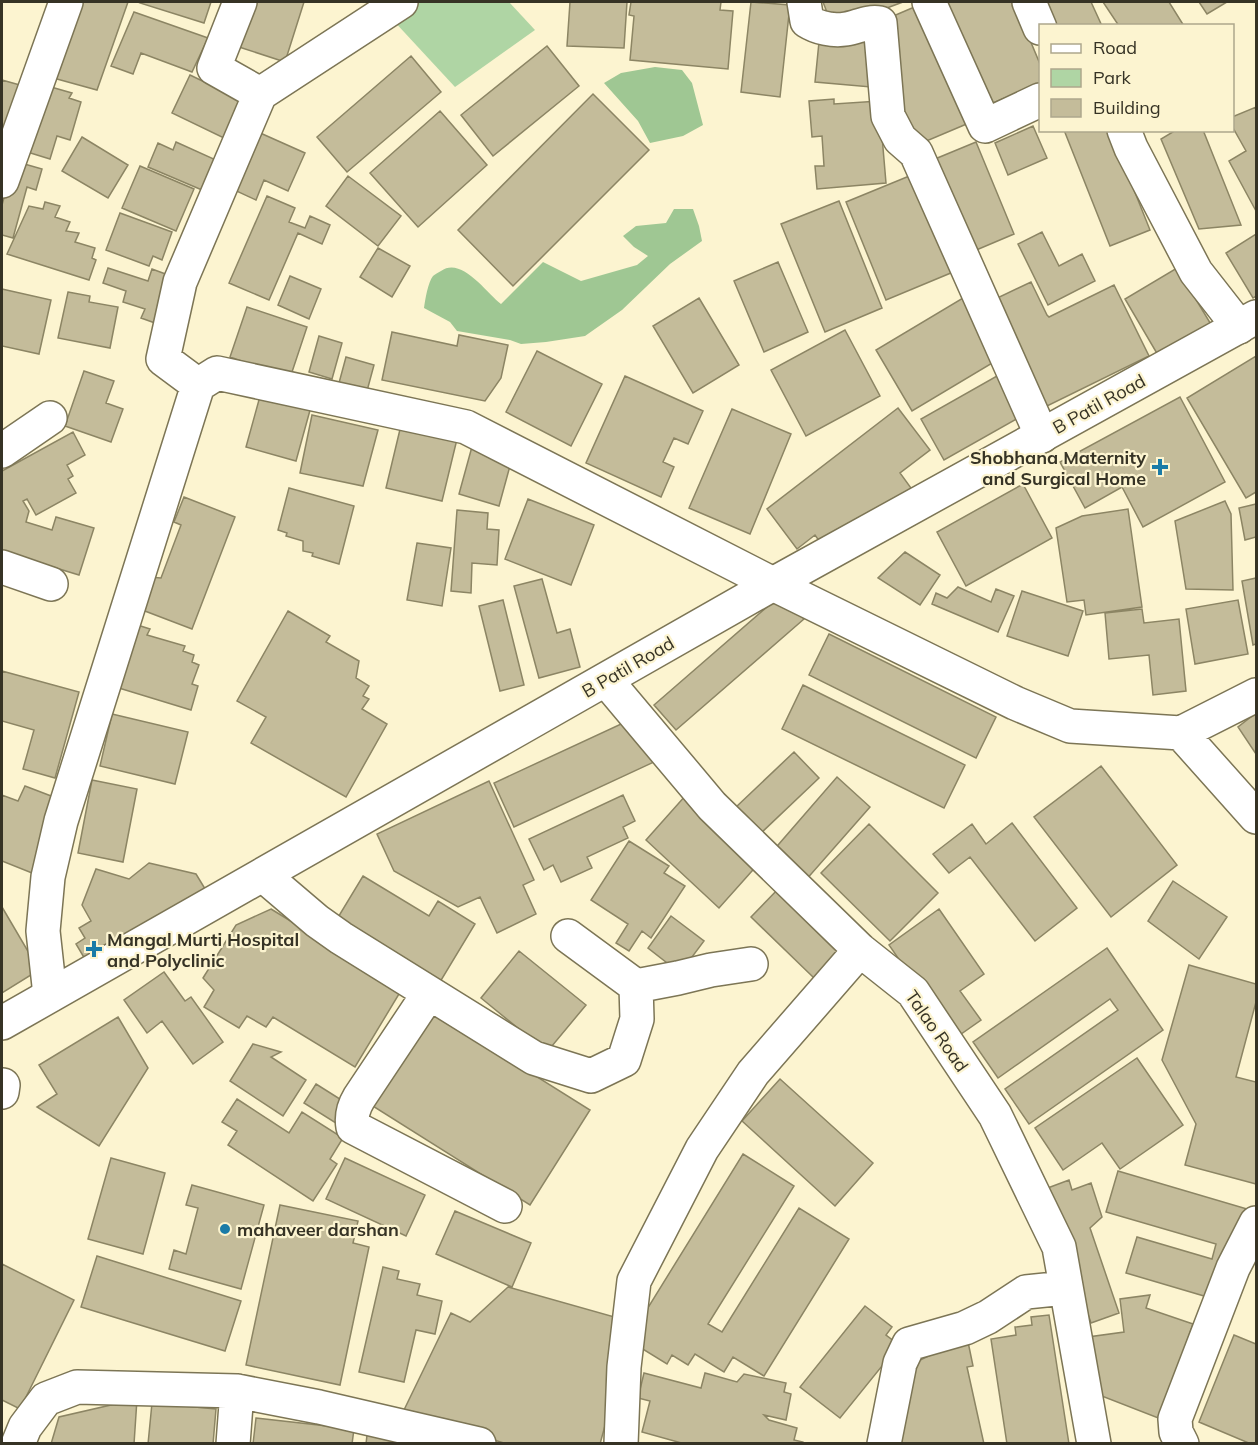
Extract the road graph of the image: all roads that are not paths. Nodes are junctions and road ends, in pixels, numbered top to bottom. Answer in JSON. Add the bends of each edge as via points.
{"nodes":[{"id":1,"x":66,"y":2,"type":"edge"},
{"id":2,"x":240,"y":2,"type":"edge"},
{"id":3,"x":401,"y":2,"type":"edge"},
{"id":4,"x":804,"y":2,"type":"edge"},
{"id":5,"x":929,"y":2,"type":"edge"},
{"id":6,"x":1029,"y":2,"type":"edge"},
{"id":7,"x":1039,"y":24,"type":"edge"},
{"id":8,"x":260,"y":94,"type":"junction"},
{"id":9,"x":1039,"y":100,"type":"edge"},
{"id":10,"x":1125,"y":132,"type":"edge"},
{"id":11,"x":2,"y":181,"type":"edge"},
{"id":12,"x":1248,"y":322,"type":"edge"},
{"id":13,"x":198,"y":385,"type":"junction"},
{"id":14,"x":50,"y":418,"type":"dead end"},
{"id":15,"x":1042,"y":436,"type":"junction"},
{"id":16,"x":2,"y":451,"type":"edge"},
{"id":17,"x":2,"y":567,"type":"edge"},
{"id":18,"x":51,"y":584,"type":"dead end"},
{"id":19,"x":773,"y":584,"type":"junction"},
{"id":20,"x":606,"y":680,"type":"junction"},
{"id":21,"x":1257,"y":694,"type":"edge"},
{"id":22,"x":1180,"y":733,"type":"junction"},
{"id":23,"x":1257,"y":817,"type":"edge"},
{"id":24,"x":263,"y":875,"type":"junction"},
{"id":25,"x":568,"y":936,"type":"dead end"},
{"id":26,"x":860,"y":950,"type":"junction"},
{"id":27,"x":751,"y":964,"type":"dead end"},
{"id":28,"x":636,"y":986,"type":"junction"},
{"id":29,"x":429,"y":993,"type":"junction"},
{"id":30,"x":50,"y":995,"type":"junction"},
{"id":31,"x":2,"y":1023,"type":"edge"},
{"id":32,"x":505,"y":1206,"type":"dead end"},
{"id":33,"x":1257,"y":1223,"type":"edge"},
{"id":34,"x":1065,"y":1288,"type":"junction"},
{"id":35,"x":237,"y":1391,"type":"junction"},
{"id":36,"x":18,"y":1443,"type":"edge"},
{"id":37,"x":233,"y":1443,"type":"edge"},
{"id":38,"x":478,"y":1443,"type":"edge"},
{"id":39,"x":621,"y":1443,"type":"edge"},
{"id":40,"x":884,"y":1443,"type":"edge"},
{"id":41,"x":1094,"y":1443,"type":"edge"},
{"id":42,"x":1182,"y":1443,"type":"edge"}],
"edges":[{"from":1,"to":11,"type":"street"},
{"from":2,"to":8,"type":"street","via":[[214,68]]},
{"from":3,"to":8,"type":"street"},
{"from":4,"to":15,"type":"street","via":[[807,21],[818,27],[843,29],[880,23],[888,116],[900,140],[916,153]]},
{"from":5,"to":9,"type":"street","via":[[985,126]]},
{"from":6,"to":7,"type":"street"},
{"from":8,"to":13,"type":"street","via":[[180,282],[163,359]]},
{"from":10,"to":12,"type":"street","via":[[1196,272]]},
{"from":12,"to":15,"type":"street","name":"B Patil Road"},
{"from":13,"to":19,"type":"street","via":[[217,373],[466,427]]},
{"from":13,"to":30,"type":"street","via":[[61,821],[48,877],[43,931]]},
{"from":14,"to":16,"type":"street"},
{"from":15,"to":19,"type":"street","name":"B Patil Road"},
{"from":17,"to":18,"type":"street"},
{"from":19,"to":20,"type":"street","name":"B Patil Road"},
{"from":19,"to":22,"type":"street","via":[[1070,726]]},
{"from":20,"to":24,"type":"street","name":"B Patil Road"},
{"from":20,"to":26,"type":"street","name":"Talao Road","via":[[712,806]]},
{"from":21,"to":22,"type":"street"},
{"from":22,"to":23,"type":"street"},
{"from":24,"to":29,"type":"street","via":[[317,921]]},
{"from":24,"to":30,"type":"street","name":"B Patil Road"},
{"from":25,"to":28,"type":"street"},
{"from":26,"to":34,"type":"street","name":"Talao Road","via":[[913,992],[995,1115],[1059,1247]]},
{"from":26,"to":39,"type":"street","via":[[753,1072],[702,1149],[634,1281],[624,1367]]},
{"from":27,"to":28,"type":"street"},
{"from":28,"to":29,"type":"street","via":[[637,1019],[624,1060],[591,1076],[534,1058]]},
{"from":29,"to":32,"type":"street","via":[[353,1108],[353,1127]]},
{"from":30,"to":31,"type":"street","name":"B Patil Road"},
{"from":33,"to":42,"type":"street","via":[[1233,1268],[1175,1419]]},
{"from":34,"to":40,"type":"street","via":[[1026,1292],[965,1328],[909,1344],[900,1363]]},
{"from":34,"to":41,"type":"street","name":"Talao Road"},
{"from":35,"to":36,"type":"street","via":[[77,1387],[46,1399]]},
{"from":35,"to":37,"type":"street"},
{"from":35,"to":38,"type":"street"}]}
